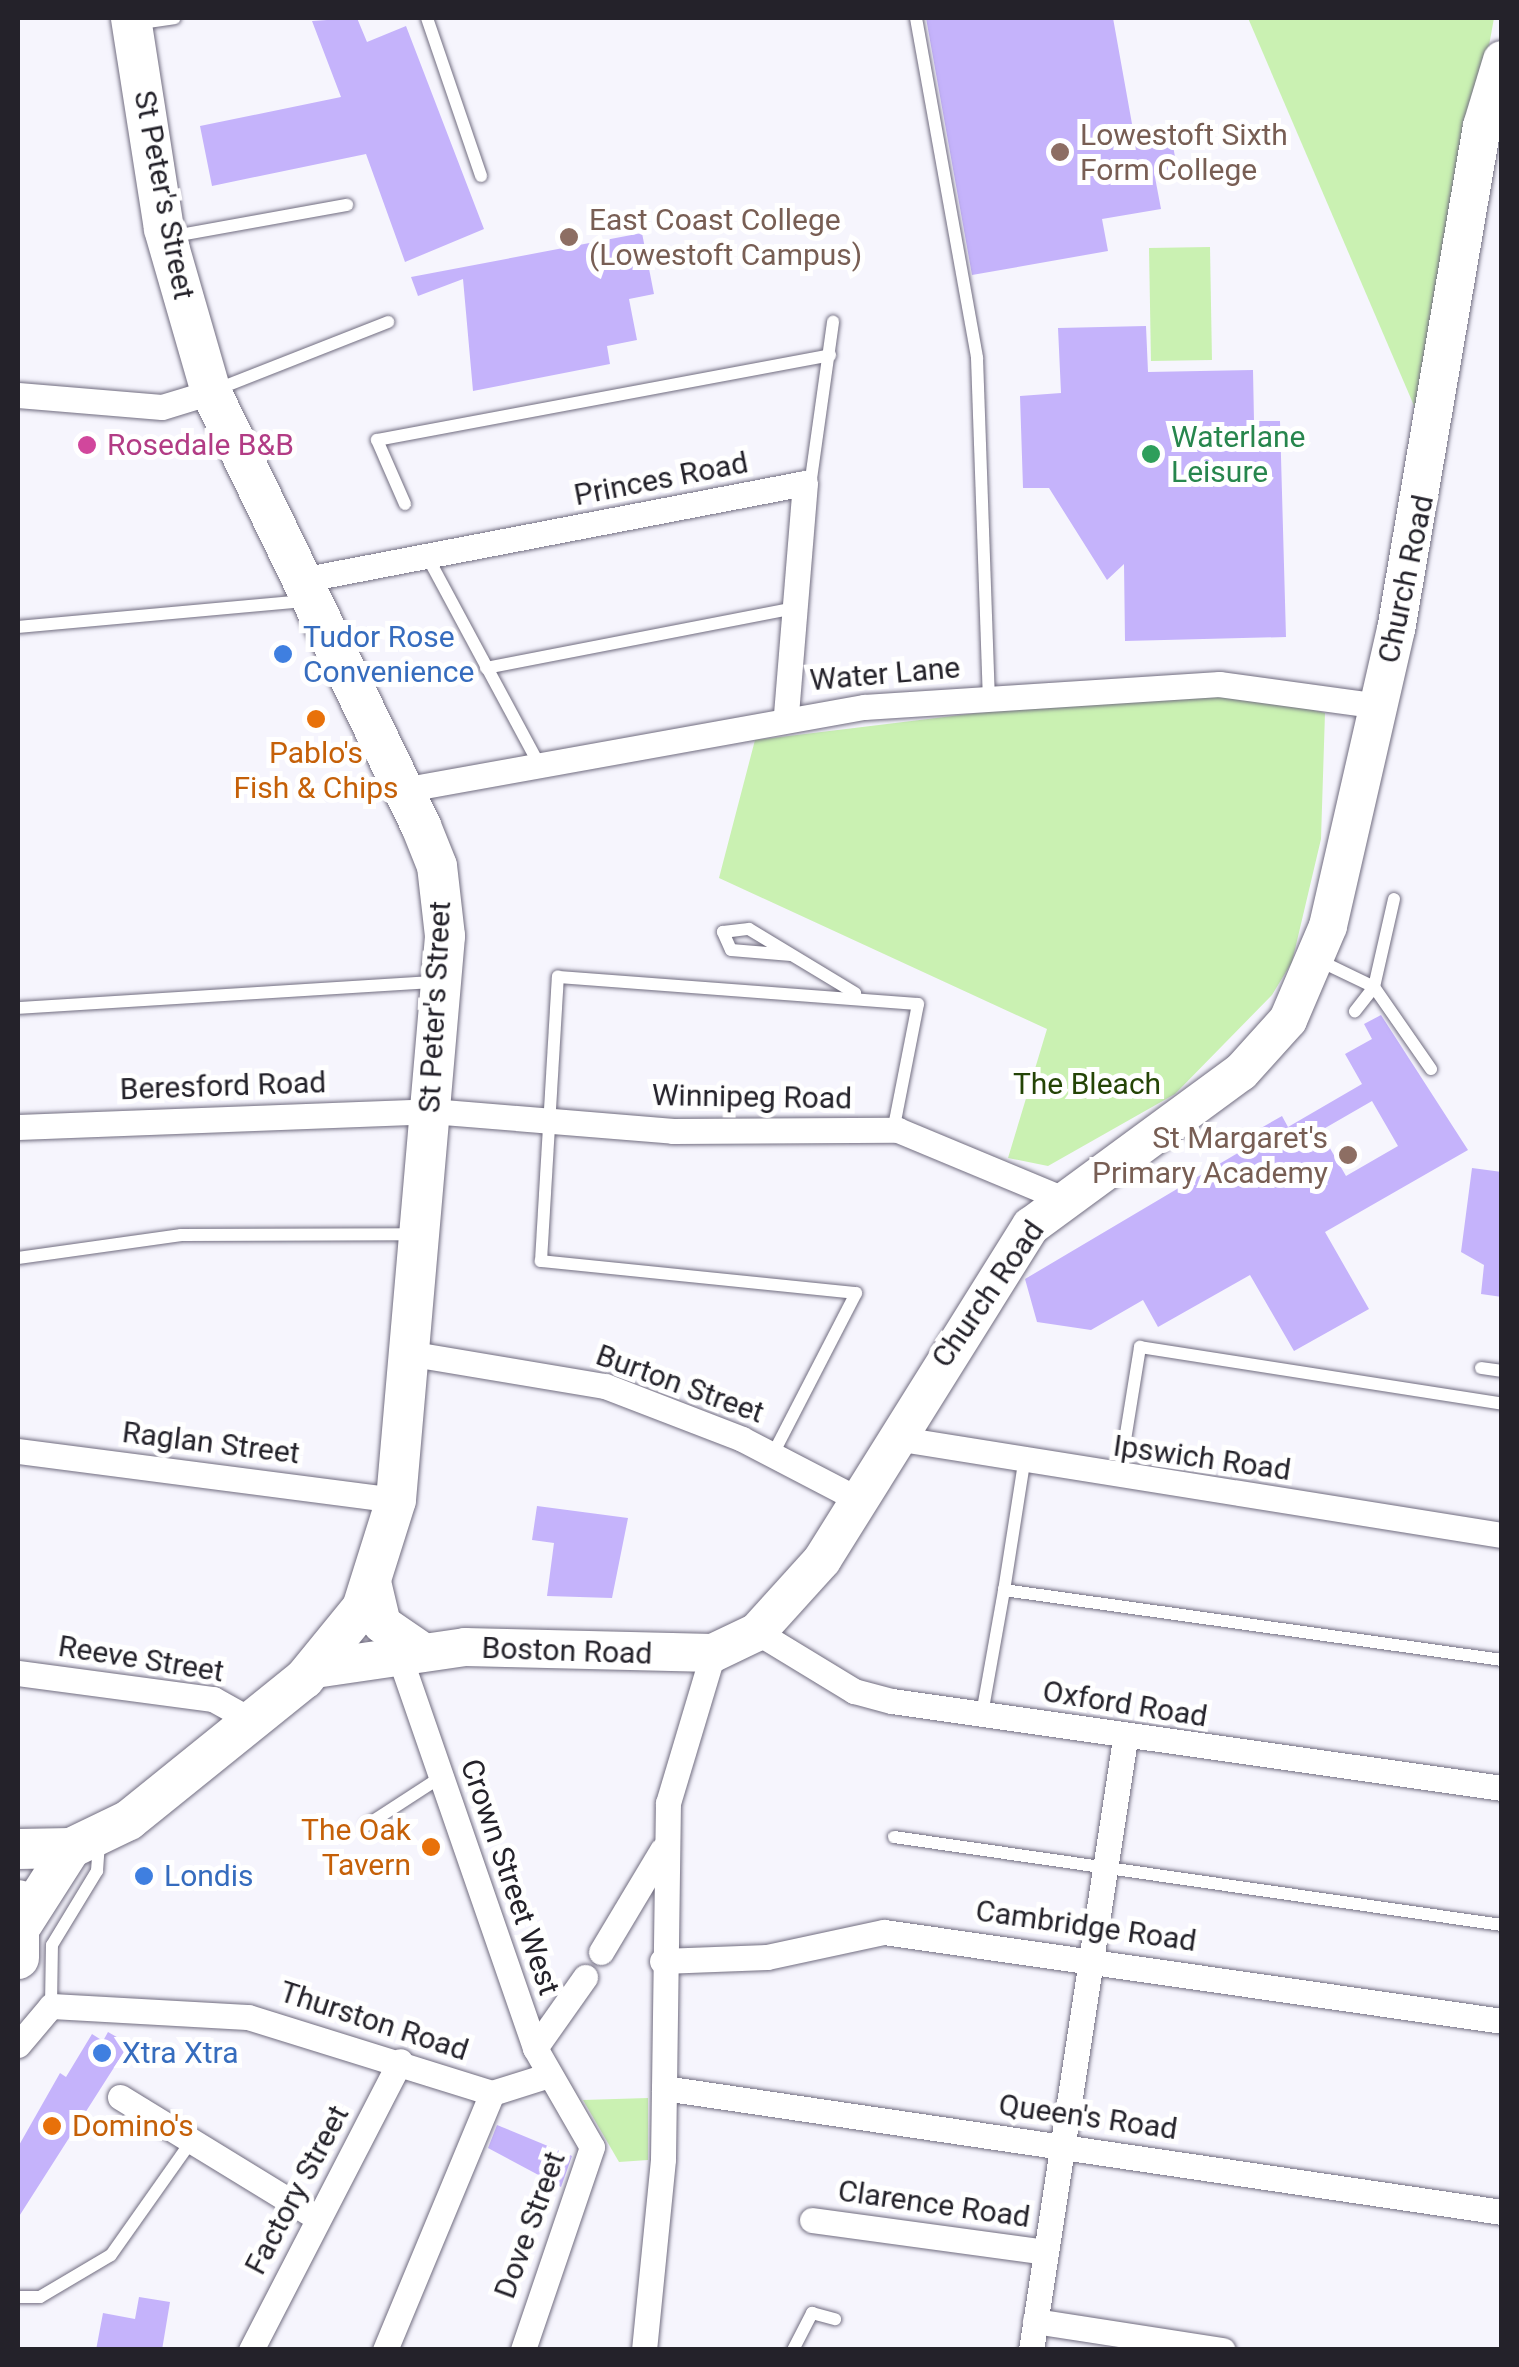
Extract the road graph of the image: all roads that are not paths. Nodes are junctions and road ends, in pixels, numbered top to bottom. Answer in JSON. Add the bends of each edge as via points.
{"nodes":[{"id":1,"x":176,"y":18,"type":"edge"},
{"id":2,"x":426,"y":18,"type":"edge"},
{"id":3,"x":916,"y":18,"type":"edge"},
{"id":4,"x":132,"y":21,"type":"edge"},
{"id":5,"x":1499,"y":68,"type":"edge"},
{"id":6,"x":480,"y":176,"type":"dead end"},
{"id":7,"x":347,"y":205,"type":"dead end"},
{"id":8,"x":166,"y":238,"type":"junction"},
{"id":9,"x":388,"y":322,"type":"dead end"},
{"id":10,"x":833,"y":322,"type":"dead end"},
{"id":11,"x":830,"y":355,"type":"junction"},
{"id":12,"x":211,"y":392,"type":"junction"},
{"id":13,"x":18,"y":395,"type":"edge"},
{"id":14,"x":810,"y":486,"type":"junction"},
{"id":15,"x":405,"y":504,"type":"dead end"},
{"id":16,"x":428,"y":558,"type":"junction"},
{"id":17,"x":301,"y":591,"type":"junction"},
{"id":18,"x":798,"y":607,"type":"junction"},
{"id":19,"x":18,"y":627,"type":"edge"},
{"id":20,"x":486,"y":668,"type":"junction"},
{"id":21,"x":989,"y":698,"type":"junction"},
{"id":22,"x":1379,"y":706,"type":"junction"},
{"id":23,"x":786,"y":716,"type":"junction"},
{"id":24,"x":538,"y":762,"type":"junction"},
{"id":25,"x":402,"y":790,"type":"junction"},
{"id":26,"x":1394,"y":898,"type":"dead end"},
{"id":27,"x":792,"y":955,"type":"junction"},
{"id":28,"x":1318,"y":960,"type":"junction"},
{"id":29,"x":441,"y":982,"type":"junction"},
{"id":30,"x":1374,"y":987,"type":"junction"},
{"id":31,"x":857,"y":994,"type":"junction"},
{"id":32,"x":18,"y":1008,"type":"edge"},
{"id":33,"x":1354,"y":1011,"type":"dead end"},
{"id":34,"x":1431,"y":1069,"type":"dead end"},
{"id":35,"x":431,"y":1111,"type":"junction"},
{"id":36,"x":549,"y":1120,"type":"junction"},
{"id":37,"x":18,"y":1127,"type":"edge"},
{"id":38,"x":893,"y":1131,"type":"junction"},
{"id":39,"x":1059,"y":1197,"type":"junction"},
{"id":40,"x":417,"y":1234,"type":"junction"},
{"id":41,"x":18,"y":1258,"type":"edge"},
{"id":42,"x":408,"y":1353,"type":"junction"},
{"id":43,"x":1481,"y":1368,"type":"dead end"},
{"id":44,"x":1502,"y":1371,"type":"edge"},
{"id":45,"x":1502,"y":1404,"type":"edge"},
{"id":46,"x":895,"y":1438,"type":"junction"},
{"id":47,"x":18,"y":1451,"type":"edge"},
{"id":48,"x":773,"y":1454,"type":"junction"},
{"id":49,"x":1024,"y":1463,"type":"junction"},
{"id":50,"x":1119,"y":1479,"type":"junction"},
{"id":51,"x":396,"y":1500,"type":"junction"},
{"id":52,"x":859,"y":1500,"type":"junction"},
{"id":53,"x":1502,"y":1535,"type":"edge"},
{"id":54,"x":372,"y":1582,"type":"junction"},
{"id":55,"x":1004,"y":1590,"type":"junction"},
{"id":56,"x":757,"y":1632,"type":"junction"},
{"id":57,"x":409,"y":1650,"type":"junction"},
{"id":58,"x":714,"y":1653,"type":"junction"},
{"id":59,"x":1502,"y":1660,"type":"edge"},
{"id":60,"x":316,"y":1668,"type":"junction"},
{"id":61,"x":18,"y":1673,"type":"edge"},
{"id":62,"x":982,"y":1714,"type":"junction"},
{"id":63,"x":249,"y":1720,"type":"junction"},
{"id":64,"x":1126,"y":1739,"type":"junction"},
{"id":65,"x":441,"y":1776,"type":"junction"},
{"id":66,"x":1502,"y":1788,"type":"edge"},
{"id":67,"x":367,"y":1825,"type":"dead end"},
{"id":68,"x":894,"y":1837,"type":"dead end"},
{"id":69,"x":85,"y":1843,"type":"junction"},
{"id":70,"x":664,"y":1846,"type":"junction"},
{"id":71,"x":18,"y":1850,"type":"edge"},
{"id":72,"x":1106,"y":1865,"type":"junction"},
{"id":73,"x":1502,"y":1925,"type":"edge"},
{"id":74,"x":19,"y":1927,"type":"edge"},
{"id":75,"x":601,"y":1952,"type":"dead end"},
{"id":76,"x":1093,"y":1955,"type":"junction"},
{"id":77,"x":662,"y":1961,"type":"junction"},
{"id":78,"x":585,"y":1977,"type":"dead end"},
{"id":79,"x":51,"y":2006,"type":"junction"},
{"id":80,"x":1502,"y":2021,"type":"edge"},
{"id":81,"x":18,"y":2046,"type":"edge"},
{"id":82,"x":535,"y":2048,"type":"junction"},
{"id":83,"x":400,"y":2060,"type":"junction"},
{"id":84,"x":546,"y":2076,"type":"junction"},
{"id":85,"x":664,"y":2088,"type":"junction"},
{"id":86,"x":492,"y":2093,"type":"junction"},
{"id":87,"x":120,"y":2097,"type":"dead end"},
{"id":88,"x":580,"y":2125,"type":"joint"},
{"id":89,"x":188,"y":2146,"type":"junction"},
{"id":90,"x":1063,"y":2146,"type":"junction"},
{"id":91,"x":1502,"y":2212,"type":"edge"},
{"id":92,"x":316,"y":2217,"type":"junction"},
{"id":93,"x":812,"y":2220,"type":"dead end"},
{"id":94,"x":1046,"y":2252,"type":"junction"},
{"id":95,"x":18,"y":2297,"type":"edge"},
{"id":96,"x":834,"y":2319,"type":"dead end"},
{"id":97,"x":1035,"y":2321,"type":"junction"},
{"id":98,"x":250,"y":2350,"type":"edge"},
{"id":99,"x":385,"y":2350,"type":"edge"},
{"id":100,"x":523,"y":2350,"type":"edge"},
{"id":101,"x":644,"y":2350,"type":"edge"},
{"id":102,"x":794,"y":2350,"type":"edge"},
{"id":103,"x":1031,"y":2350,"type":"edge"},
{"id":104,"x":1223,"y":2350,"type":"edge"}],
"edges":[{"from":1,"to":4,"type":"lane"},
{"from":2,"to":6,"type":"lane"},
{"from":3,"to":21,"type":"lane","via":[[977,358]]},
{"from":4,"to":8,"type":"main road","name":"St Peter's Street"},
{"from":5,"to":22,"type":"main road","name":"Church Road","via":[[1442,352],[1432,459]]},
{"from":7,"to":8,"type":"lane"},
{"from":8,"to":12,"type":"main road","name":"St Peter's Street"},
{"from":9,"to":12,"type":"lane"},
{"from":10,"to":11,"type":"lane"},
{"from":11,"to":14,"type":"lane"},
{"from":11,"to":15,"type":"lane","via":[[377,440]]},
{"from":12,"to":13,"type":"street","via":[[162,406]]},
{"from":12,"to":17,"type":"main road","name":"St Peter's Street"},
{"from":14,"to":16,"type":"street","name":"Princes Road"},
{"from":14,"to":18,"type":"street"},
{"from":16,"to":17,"type":"street","name":"Princes Road"},
{"from":16,"to":20,"type":"lane"},
{"from":17,"to":19,"type":"lane"},
{"from":17,"to":25,"type":"main road","name":"St Peter's Street"},
{"from":18,"to":20,"type":"lane"},
{"from":18,"to":23,"type":"street"},
{"from":20,"to":24,"type":"lane"},
{"from":21,"to":22,"type":"street","name":"Water Lane","via":[[1219,684]]},
{"from":21,"to":23,"type":"street","name":"Water Lane"},
{"from":22,"to":28,"type":"main road","name":"Church Road"},
{"from":23,"to":24,"type":"street","name":"Water Lane"},
{"from":24,"to":25,"type":"street","name":"Water Lane"},
{"from":25,"to":29,"type":"main road","name":"St Peter's Street","via":[[437,866]]},
{"from":26,"to":30,"type":"lane"},
{"from":27,"to":27,"type":"lane","via":[[741,926],[723,932],[732,950]]},
{"from":27,"to":31,"type":"lane"},
{"from":28,"to":30,"type":"lane"},
{"from":28,"to":39,"type":"main road","name":"Church Road","via":[[1288,1020],[1241,1072]]},
{"from":29,"to":32,"type":"lane"},
{"from":29,"to":35,"type":"main road","name":"St Peter's Street"},
{"from":30,"to":33,"type":"lane"},
{"from":30,"to":34,"type":"lane"},
{"from":31,"to":36,"type":"lane","via":[[562,974]]},
{"from":31,"to":38,"type":"lane","via":[[921,1006]]},
{"from":35,"to":36,"type":"street","name":"Winnipeg Road"},
{"from":35,"to":37,"type":"street","name":"Beresford Road"},
{"from":35,"to":40,"type":"main road","name":"St Peter's Street"},
{"from":36,"to":38,"type":"street","name":"Winnipeg Road"},
{"from":36,"to":48,"type":"lane","via":[[546,1266],[762,1277],[856,1293]]},
{"from":38,"to":39,"type":"street","name":"Winnipeg Road"},
{"from":39,"to":46,"type":"main road","name":"Church Road","via":[[1000,1268]]},
{"from":40,"to":41,"type":"lane","via":[[181,1235]]},
{"from":40,"to":42,"type":"main road","name":"St Peter's Street"},
{"from":42,"to":48,"type":"street","name":"Burton Street","via":[[605,1386]]},
{"from":42,"to":51,"type":"main road","name":"St Peter's Street"},
{"from":43,"to":44,"type":"lane"},
{"from":45,"to":50,"type":"lane","via":[[1140,1348]]},
{"from":46,"to":49,"type":"street","name":"Ipswich Road"},
{"from":46,"to":52,"type":"main road","name":"Church Road"},
{"from":47,"to":51,"type":"street","name":"Raglan Street"},
{"from":48,"to":52,"type":"street","name":"Burton Street"},
{"from":49,"to":50,"type":"street","name":"Ipswich Road"},
{"from":49,"to":55,"type":"lane"},
{"from":50,"to":53,"type":"street","name":"Ipswich Road"},
{"from":51,"to":54,"type":"main road","name":"St Peter's Street"},
{"from":52,"to":56,"type":"main road","name":"Church Road","via":[[822,1560]]},
{"from":54,"to":57,"type":"main road","via":[[382,1624]]},
{"from":54,"to":60,"type":"main road","name":"St Peter's Street"},
{"from":55,"to":59,"type":"lane"},
{"from":55,"to":62,"type":"lane"},
{"from":56,"to":58,"type":"main road","name":"Church Road"},
{"from":56,"to":62,"type":"street","name":"Oxford Road","via":[[854,1691]]},
{"from":57,"to":58,"type":"main road","name":"Boston Road"},
{"from":57,"to":60,"type":"main road","name":"Boston Road"},
{"from":57,"to":65,"type":"street","name":"Crown Street West"},
{"from":58,"to":70,"type":"street","via":[[673,1778]]},
{"from":60,"to":63,"type":"main road","name":"St Peter's Street"},
{"from":61,"to":63,"type":"street","name":"Reeve Street","via":[[213,1699]]},
{"from":62,"to":64,"type":"street","name":"Oxford Road"},
{"from":63,"to":69,"type":"main road","name":"St Peter's Street"},
{"from":64,"to":66,"type":"street","name":"Oxford Road"},
{"from":64,"to":72,"type":"street"},
{"from":65,"to":67,"type":"lane"},
{"from":65,"to":82,"type":"street","name":"Crown Street West"},
{"from":68,"to":72,"type":"lane"},
{"from":69,"to":71,"type":"main road"},
{"from":69,"to":74,"type":"main road","name":"St Peter's Street"},
{"from":69,"to":79,"type":"lane","via":[[97,1871],[49,1955]]},
{"from":70,"to":75,"type":"street"},
{"from":70,"to":77,"type":"street"},
{"from":72,"to":73,"type":"lane"},
{"from":72,"to":76,"type":"street"},
{"from":76,"to":77,"type":"street","name":"Cambridge Road","via":[[884,1932],[767,1958]]},
{"from":76,"to":80,"type":"street","name":"Cambridge Road"},
{"from":76,"to":90,"type":"street"},
{"from":77,"to":85,"type":"street"},
{"from":78,"to":82,"type":"street"},
{"from":79,"to":81,"type":"street"},
{"from":79,"to":83,"type":"street","name":"Thurston Road","via":[[286,2022]]},
{"from":82,"to":84,"type":"street","name":"Crown Street West"},
{"from":83,"to":86,"type":"street","name":"Thurston Road"},
{"from":83,"to":92,"type":"street","name":"Factory Street"},
{"from":84,"to":86,"type":"street","name":"Thurston Road"},
{"from":84,"to":88,"type":"street","name":"Crown Street West"},
{"from":85,"to":90,"type":"street","name":"Queen's Road"},
{"from":85,"to":101,"type":"street"},
{"from":86,"to":99,"type":"street"},
{"from":87,"to":89,"type":"street"},
{"from":88,"to":100,"type":"street","name":"Dove Street","via":[[591,2160]]},
{"from":89,"to":92,"type":"street"},
{"from":89,"to":95,"type":"lane","via":[[112,2255],[40,2297]]},
{"from":90,"to":91,"type":"street","name":"Queen's Road"},
{"from":90,"to":94,"type":"street"},
{"from":92,"to":98,"type":"street","name":"Factory Street"},
{"from":93,"to":94,"type":"street","name":"Clarence Road"},
{"from":94,"to":97,"type":"street"},
{"from":96,"to":102,"type":"lane","via":[[812,2314]]},
{"from":97,"to":103,"type":"street"},
{"from":97,"to":104,"type":"street"}]}
